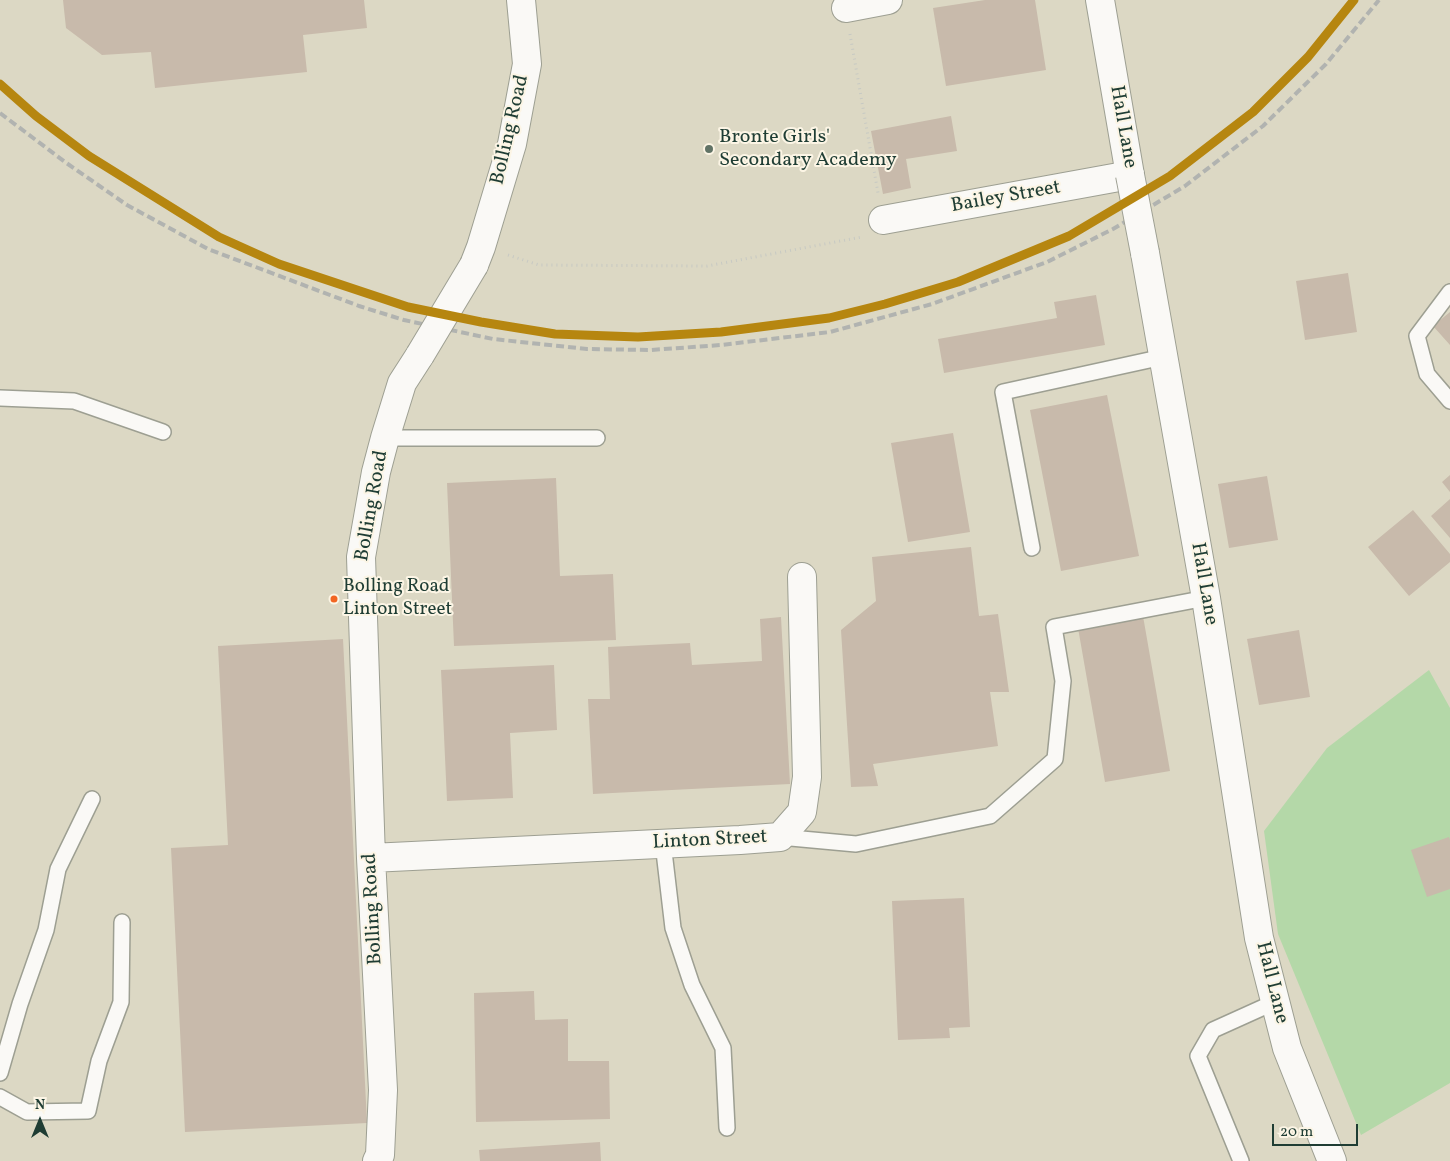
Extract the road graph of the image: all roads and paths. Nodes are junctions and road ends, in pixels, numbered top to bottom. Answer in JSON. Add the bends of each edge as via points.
{"nodes":[{"id":1,"x":521,"y":0,"type":"edge"},
{"id":2,"x":888,"y":0,"type":"edge"},
{"id":3,"x":1100,"y":0,"type":"edge"},
{"id":4,"x":846,"y":8,"type":"joint"},
{"id":5,"x":1130,"y":175,"type":"junction"},
{"id":6,"x":883,"y":220,"type":"junction"},
{"id":7,"x":477,"y":256,"type":"junction"},
{"id":8,"x":1450,"y":292,"type":"edge"},
{"id":9,"x":1163,"y":357,"type":"junction"},
{"id":10,"x":0,"y":398,"type":"edge"},
{"id":11,"x":1450,"y":401,"type":"edge"},
{"id":12,"x":162,"y":432,"type":"dead end"},
{"id":13,"x":385,"y":438,"type":"junction"},
{"id":14,"x":596,"y":438,"type":"dead end"},
{"id":15,"x":1032,"y":548,"type":"dead end"},
{"id":16,"x":802,"y":577,"type":"dead end"},
{"id":17,"x":1206,"y":598,"type":"junction"},
{"id":18,"x":92,"y":799,"type":"dead end"},
{"id":19,"x":780,"y":837,"type":"junction"},
{"id":20,"x":663,"y":843,"type":"junction"},
{"id":21,"x":371,"y":858,"type":"junction"},
{"id":22,"x":122,"y":922,"type":"dead end"},
{"id":23,"x":1275,"y":1002,"type":"junction"},
{"id":24,"x":0,"y":1073,"type":"edge"},
{"id":25,"x":0,"y":1097,"type":"edge"},
{"id":26,"x":728,"y":1128,"type":"dead end"},
{"id":27,"x":377,"y":1161,"type":"edge"},
{"id":28,"x":1241,"y":1161,"type":"edge"},
{"id":29,"x":1332,"y":1161,"type":"edge"}],
"edges":[{"from":1,"to":7,"type":"street","name":"Bolling Road","via":[[527,64],[512,144]]},
{"from":2,"to":4,"type":"street"},
{"from":3,"to":5,"type":"street","name":"Hall Lane"},
{"from":4,"to":6,"type":"path"},
{"from":5,"to":6,"type":"street","name":"Bailey Street"},
{"from":5,"to":9,"type":"street","name":"Hall Lane","bridge":true},
{"from":6,"to":7,"type":"path","via":[[874,234],[707,266],[540,265]]},
{"from":7,"to":13,"type":"street","name":"Bolling Road","bridge":true,"via":[[402,383]]},
{"from":8,"to":11,"type":"lane","via":[[1417,336],[1427,374]]},
{"from":9,"to":15,"type":"lane","via":[[1002,392]]},
{"from":9,"to":17,"type":"street","name":"Hall Lane"},
{"from":10,"to":12,"type":"lane","via":[[74,401]]},
{"from":13,"to":14,"type":"lane"},
{"from":13,"to":21,"type":"street","name":"Bolling Road","via":[[361,557]]},
{"from":16,"to":19,"type":"street","name":"Linton Street","via":[[807,777],[802,812]]},
{"from":17,"to":19,"type":"lane","via":[[1054,627],[1063,681],[1055,759],[990,816],[856,844]]},
{"from":17,"to":23,"type":"street","name":"Hall Lane","via":[[1258,930]]},
{"from":18,"to":24,"type":"lane","via":[[58,869],[46,930]]},
{"from":19,"to":20,"type":"street","name":"Linton Street"},
{"from":20,"to":21,"type":"street","name":"Linton Street"},
{"from":20,"to":26,"type":"lane","via":[[673,928],[692,985],[723,1048]]},
{"from":21,"to":27,"type":"street","name":"Bolling Road","via":[[383,1090]]},
{"from":22,"to":25,"type":"lane","via":[[121,1002],[99,1061],[88,1111],[27,1112]]},
{"from":23,"to":28,"type":"lane","via":[[1212,1030],[1198,1056]]},
{"from":23,"to":29,"type":"street","name":"Hall Lane","via":[[1287,1048]]}]}
